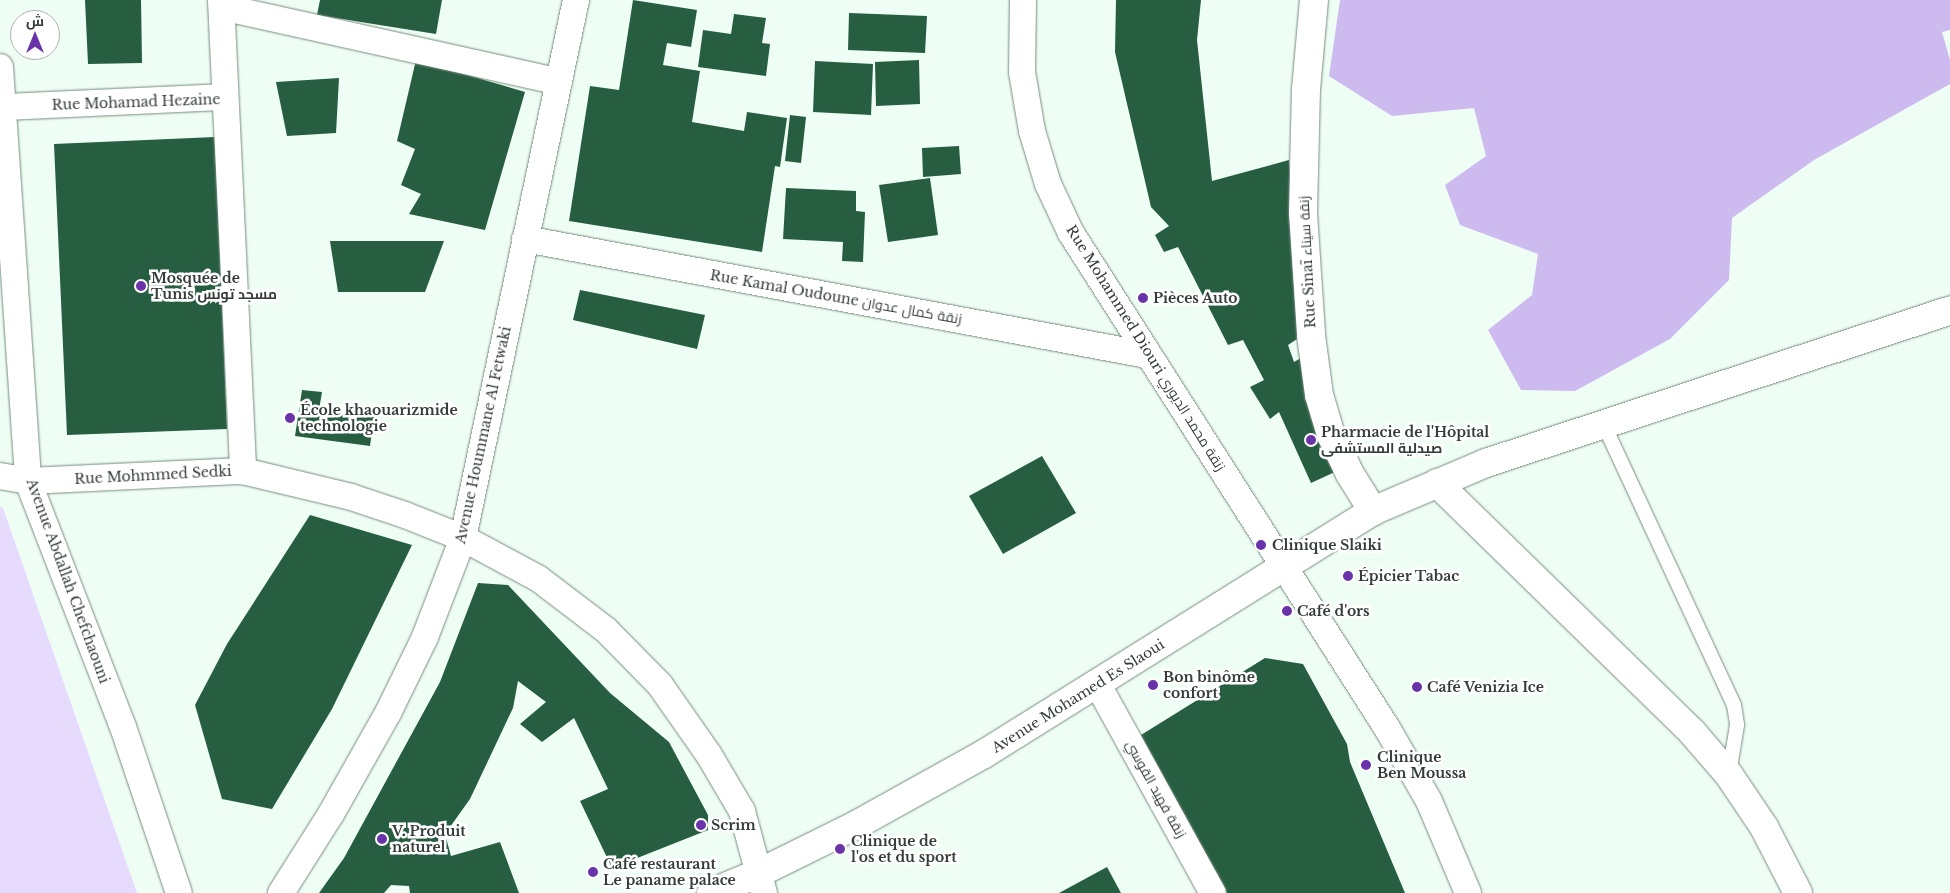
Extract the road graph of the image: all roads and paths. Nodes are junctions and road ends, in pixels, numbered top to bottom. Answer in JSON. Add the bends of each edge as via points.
{"nodes":[{"id":1,"x":576,"y":0,"type":"edge"},
{"id":2,"x":1023,"y":0,"type":"edge"},
{"id":3,"x":1314,"y":0,"type":"edge"},
{"id":4,"x":222,"y":4,"type":"edge"},
{"id":5,"x":0,"y":68,"type":"edge"},
{"id":6,"x":559,"y":82,"type":"junction"},
{"id":7,"x":225,"y":97,"type":"junction"},
{"id":8,"x":2,"y":106,"type":"edge"},
{"id":9,"x":525,"y":240,"type":"junction"},
{"id":10,"x":1950,"y":310,"type":"edge"},
{"id":11,"x":1147,"y":354,"type":"junction"},
{"id":12,"x":1604,"y":425,"type":"junction"},
{"id":13,"x":243,"y":471,"type":"junction"},
{"id":14,"x":0,"y":476,"type":"edge"},
{"id":15,"x":28,"y":481,"type":"junction"},
{"id":16,"x":1436,"y":483,"type":"junction"},
{"id":17,"x":1373,"y":511,"type":"junction"},
{"id":18,"x":463,"y":538,"type":"junction"},
{"id":19,"x":1285,"y":565,"type":"junction"},
{"id":20,"x":1098,"y":685,"type":"junction"},
{"id":21,"x":1729,"y":775,"type":"junction"},
{"id":22,"x":762,"y":883,"type":"edge"},
{"id":23,"x":179,"y":893,"type":"edge"},
{"id":24,"x":281,"y":893,"type":"edge"},
{"id":25,"x":711,"y":893,"type":"edge"},
{"id":26,"x":1213,"y":893,"type":"edge"},
{"id":27,"x":1468,"y":893,"type":"edge"},
{"id":28,"x":1798,"y":893,"type":"edge"}],
"edges":[{"from":1,"to":6,"type":"street","name":"Avenue Hoummane Al Fetwaki"},
{"from":2,"to":11,"type":"street","name":"Rue Mohammed Diouri زنقة محمد الديوري","via":[[1022,72],[1032,131],[1048,184],[1071,233]]},
{"from":3,"to":17,"type":"street","name":"Rue Sinaï زنقة سيناء","via":[[1306,89],[1304,213],[1311,335],[1319,395],[1331,436]]},
{"from":4,"to":6,"type":"street"},
{"from":4,"to":7,"type":"street"},
{"from":5,"to":8,"type":"street","name":"Avenue Abdallah Chefchaouni"},
{"from":6,"to":9,"type":"street","name":"Avenue Hoummane Al Fetwaki"},
{"from":7,"to":8,"type":"street","name":"Rue Mohamad Hezaine"},
{"from":7,"to":13,"type":"street","name":"Rue Mohamad Hezaine"},
{"from":8,"to":15,"type":"street","name":"Avenue Abdallah Chefchaouni"},
{"from":9,"to":11,"type":"street","name":"Rue Kamal Oudoune زنقة كمال عدوان"},
{"from":9,"to":18,"type":"street","name":"Avenue Hoummane Al Fetwaki"},
{"from":10,"to":12,"type":"street","name":"Avenue Mohamed Es Slaoui"},
{"from":11,"to":19,"type":"street","name":"Rue Mohammed Diouri زنقة محمد الديوري"},
{"from":12,"to":16,"type":"street","name":"Avenue Mohamed Es Slaoui","via":[[1486,463]]},
{"from":12,"to":21,"type":"lane","via":[[1734,705],[1737,725]]},
{"from":13,"to":15,"type":"street","name":"Rue Mohmmed Sedki"},
{"from":13,"to":18,"type":"street","name":"Rue Mohmmed Sedki","via":[[351,497]]},
{"from":14,"to":15,"type":"street","name":"Rue Mohmmed Sedki"},
{"from":15,"to":23,"type":"street","name":"Avenue Abdallah Chefchaouni","via":[[122,727]]},
{"from":16,"to":17,"type":"street","name":"Avenue Mohamed Es Slaoui"},
{"from":16,"to":21,"type":"street","via":[[1642,680]]},
{"from":17,"to":19,"type":"street","name":"Avenue Mohamed Es Slaoui"},
{"from":18,"to":22,"type":"street","name":"Rue Mohmmed Sedki","via":[[539,579],[606,630],[660,685],[709,755],[742,810]]},
{"from":18,"to":24,"type":"street","name":"Avenue Hoummane Al Fetwaki","via":[[425,637],[388,712],[331,814]]},
{"from":19,"to":20,"type":"street","name":"Avenue Mohamed Es Slaoui"},
{"from":19,"to":27,"type":"street","name":"Rue Mohammed Diouri زنقة محمد الديوري","via":[[1430,802]]},
{"from":20,"to":22,"type":"street","name":"Avenue Mohamed Es Slaoui"},
{"from":20,"to":26,"type":"street","name":"زنقة فهيد القوسي"},
{"from":21,"to":28,"type":"street","via":[[1764,826]]},
{"from":22,"to":25,"type":"street","name":"Avenue Mohamed Es Slaoui"}]}
